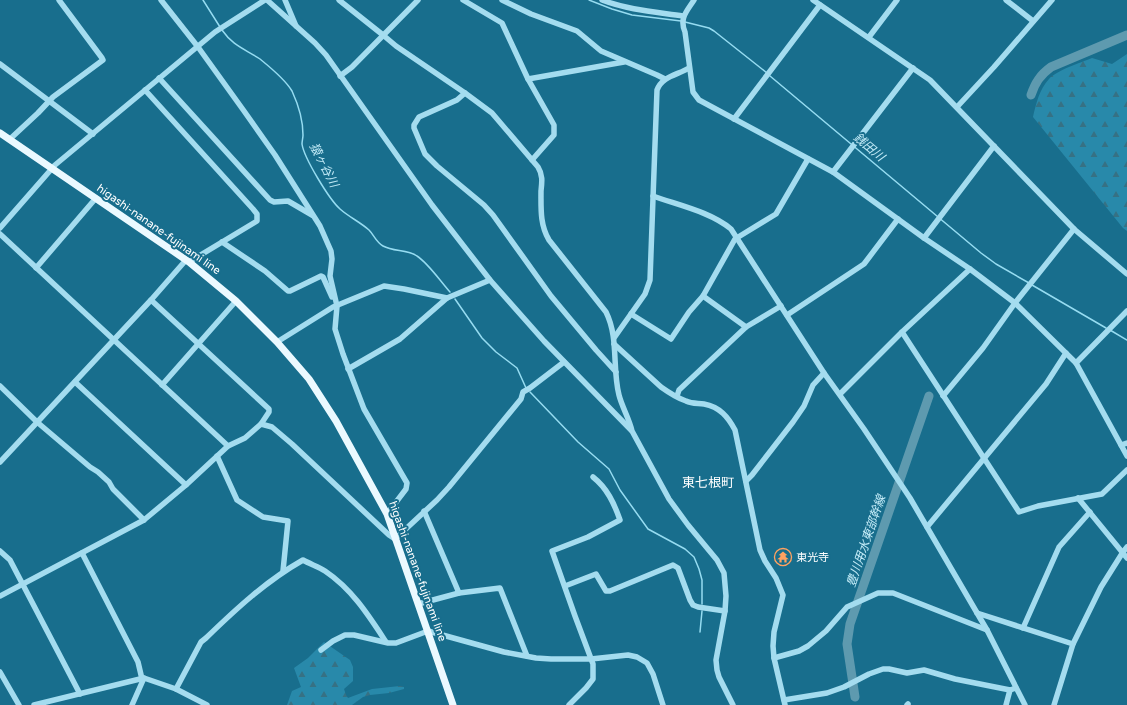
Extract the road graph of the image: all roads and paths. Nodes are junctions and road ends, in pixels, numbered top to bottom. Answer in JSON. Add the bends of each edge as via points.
{"nodes":[{"id":1,"x":59,"y":0,"type":"edge"},
{"id":2,"x":161,"y":0,"type":"edge"},
{"id":3,"x":266,"y":0,"type":"edge"},
{"id":4,"x":285,"y":0,"type":"edge"},
{"id":5,"x":339,"y":0,"type":"edge"},
{"id":6,"x":418,"y":0,"type":"edge"},
{"id":7,"x":463,"y":0,"type":"edge"},
{"id":8,"x":502,"y":0,"type":"edge"},
{"id":9,"x":602,"y":0,"type":"edge"},
{"id":10,"x":694,"y":0,"type":"edge"},
{"id":11,"x":813,"y":0,"type":"edge"},
{"id":12,"x":897,"y":0,"type":"edge"},
{"id":13,"x":1006,"y":0,"type":"edge"},
{"id":14,"x":1052,"y":0,"type":"edge"},
{"id":15,"x":820,"y":3,"type":"edge"},
{"id":16,"x":683,"y":16,"type":"junction"},
{"id":17,"x":1033,"y":21,"type":"junction"},
{"id":18,"x":297,"y":28,"type":"junction"},
{"id":19,"x":383,"y":35,"type":"junction"},
{"id":20,"x":869,"y":37,"type":"junction"},
{"id":21,"x":198,"y":47,"type":"junction"},
{"id":22,"x":624,"y":62,"type":"junction"},
{"id":23,"x":0,"y":64,"type":"edge"},
{"id":24,"x":689,"y":68,"type":"junction"},
{"id":25,"x":914,"y":68,"type":"junction"},
{"id":26,"x":340,"y":76,"type":"junction"},
{"id":27,"x":159,"y":78,"type":"junction"},
{"id":28,"x":528,"y":79,"type":"junction"},
{"id":29,"x":665,"y":79,"type":"junction"},
{"id":30,"x":145,"y":90,"type":"junction"},
{"id":31,"x":465,"y":93,"type":"junction"},
{"id":32,"x":50,"y":101,"type":"junction"},
{"id":33,"x":957,"y":107,"type":"junction"},
{"id":34,"x":734,"y":119,"type":"junction"},
{"id":35,"x":0,"y":132,"type":"edge"},
{"id":36,"x":93,"y":134,"type":"junction"},
{"id":37,"x":10,"y":139,"type":"junction"},
{"id":38,"x":994,"y":146,"type":"junction"},
{"id":39,"x":808,"y":159,"type":"junction"},
{"id":40,"x":532,"y":160,"type":"junction"},
{"id":41,"x":52,"y":169,"type":"junction"},
{"id":42,"x":833,"y":172,"type":"junction"},
{"id":43,"x":654,"y":196,"type":"junction"},
{"id":44,"x":96,"y":198,"type":"junction"},
{"id":45,"x":314,"y":217,"type":"junction"},
{"id":46,"x":898,"y":219,"type":"junction"},
{"id":47,"x":0,"y":228,"type":"edge"},
{"id":48,"x":1074,"y":229,"type":"junction"},
{"id":49,"x":0,"y":234,"type":"edge"},
{"id":50,"x":737,"y":238,"type":"junction"},
{"id":51,"x":924,"y":238,"type":"junction"},
{"id":52,"x":222,"y":242,"type":"junction"},
{"id":53,"x":187,"y":261,"type":"junction"},
{"id":54,"x":36,"y":268,"type":"junction"},
{"id":55,"x":970,"y":269,"type":"junction"},
{"id":56,"x":1127,"y":274,"type":"edge"},
{"id":57,"x":490,"y":280,"type":"junction"},
{"id":58,"x":702,"y":296,"type":"junction"},
{"id":59,"x":448,"y":298,"type":"junction"},
{"id":60,"x":151,"y":300,"type":"junction"},
{"id":61,"x":236,"y":301,"type":"junction"},
{"id":62,"x":1015,"y":303,"type":"junction"},
{"id":63,"x":336,"y":306,"type":"junction"},
{"id":64,"x":781,"y":306,"type":"junction"},
{"id":65,"x":1127,"y":311,"type":"edge"},
{"id":66,"x":632,"y":314,"type":"junction"},
{"id":67,"x":787,"y":315,"type":"junction"},
{"id":68,"x":746,"y":327,"type":"junction"},
{"id":69,"x":902,"y":332,"type":"junction"},
{"id":70,"x":614,"y":338,"type":"junction"},
{"id":71,"x":113,"y":340,"type":"junction"},
{"id":72,"x":277,"y":342,"type":"junction"},
{"id":73,"x":199,"y":344,"type":"junction"},
{"id":74,"x":614,"y":344,"type":"junction"},
{"id":75,"x":1066,"y":353,"type":"junction"},
{"id":76,"x":564,"y":362,"type":"junction"},
{"id":77,"x":1076,"y":363,"type":"junction"},
{"id":78,"x":348,"y":369,"type":"junction"},
{"id":79,"x":616,"y":372,"type":"junction"},
{"id":80,"x":824,"y":373,"type":"junction"},
{"id":81,"x":75,"y":382,"type":"junction"},
{"id":82,"x":162,"y":384,"type":"junction"},
{"id":83,"x":0,"y":386,"type":"edge"},
{"id":84,"x":840,"y":394,"type":"junction"},
{"id":85,"x":677,"y":396,"type":"junction"},
{"id":86,"x":943,"y":396,"type":"junction"},
{"id":87,"x":37,"y":422,"type":"junction"},
{"id":88,"x":261,"y":424,"type":"junction"},
{"id":89,"x":632,"y":431,"type":"junction"},
{"id":90,"x":1124,"y":444,"type":"edge"},
{"id":91,"x":228,"y":446,"type":"junction"},
{"id":92,"x":217,"y":456,"type":"junction"},
{"id":93,"x":1127,"y":456,"type":"edge"},
{"id":94,"x":984,"y":459,"type":"junction"},
{"id":95,"x":0,"y":462,"type":"edge"},
{"id":96,"x":1127,"y":470,"type":"edge"},
{"id":97,"x":593,"y":478,"type":"dead end"},
{"id":98,"x":746,"y":481,"type":"junction"},
{"id":99,"x":186,"y":485,"type":"junction"},
{"id":100,"x":1078,"y":498,"type":"junction"},
{"id":101,"x":424,"y":511,"type":"junction"},
{"id":102,"x":1090,"y":512,"type":"junction"},
{"id":103,"x":387,"y":514,"type":"junction"},
{"id":104,"x":144,"y":520,"type":"junction"},
{"id":105,"x":926,"y":526,"type":"junction"},
{"id":106,"x":396,"y":539,"type":"junction"},
{"id":107,"x":1125,"y":550,"type":"edge"},
{"id":108,"x":0,"y":551,"type":"edge"},
{"id":109,"x":82,"y":553,"type":"junction"},
{"id":110,"x":1127,"y":558,"type":"edge"},
{"id":111,"x":283,"y":571,"type":"junction"},
{"id":112,"x":22,"y":584,"type":"junction"},
{"id":113,"x":565,"y":586,"type":"junction"},
{"id":114,"x":460,"y":593,"type":"junction"},
{"id":115,"x":0,"y":596,"type":"edge"},
{"id":116,"x":418,"y":604,"type":"junction"},
{"id":117,"x":725,"y":612,"type":"junction"},
{"id":118,"x":977,"y":612,"type":"junction"},
{"id":119,"x":1023,"y":628,"type":"junction"},
{"id":120,"x":987,"y":630,"type":"junction"},
{"id":121,"x":428,"y":631,"type":"junction"},
{"id":122,"x":386,"y":642,"type":"junction"},
{"id":123,"x":1073,"y":644,"type":"junction"},
{"id":124,"x":321,"y":650,"type":"dead end"},
{"id":125,"x":526,"y":656,"type":"junction"},
{"id":126,"x":591,"y":658,"type":"junction"},
{"id":127,"x":774,"y":658,"type":"junction"},
{"id":128,"x":0,"y":672,"type":"edge"},
{"id":129,"x":143,"y":678,"type":"junction"},
{"id":130,"x":176,"y":689,"type":"junction"},
{"id":131,"x":1013,"y":689,"type":"junction"},
{"id":132,"x":80,"y":694,"type":"junction"},
{"id":133,"x":784,"y":703,"type":"edge"},
{"id":134,"x":19,"y":705,"type":"edge"},
{"id":135,"x":34,"y":705,"type":"edge"},
{"id":136,"x":132,"y":705,"type":"edge"},
{"id":137,"x":207,"y":705,"type":"edge"},
{"id":138,"x":453,"y":705,"type":"edge"},
{"id":139,"x":569,"y":705,"type":"edge"},
{"id":140,"x":663,"y":705,"type":"edge"},
{"id":141,"x":733,"y":705,"type":"edge"},
{"id":142,"x":1006,"y":705,"type":"edge"},
{"id":143,"x":1025,"y":705,"type":"edge"},
{"id":144,"x":1054,"y":705,"type":"edge"}],
"edges":[{"from":1,"to":32,"type":"street","via":[[103,60]]},
{"from":2,"to":21,"type":"street"},
{"from":3,"to":18,"type":"street"},
{"from":3,"to":21,"type":"street","via":[[221,28]]},
{"from":4,"to":18,"type":"street"},
{"from":5,"to":19,"type":"street"},
{"from":6,"to":19,"type":"street"},
{"from":7,"to":28,"type":"street","via":[[502,23]]},
{"from":8,"to":22,"type":"street","via":[[531,14],[577,30],[601,51]]},
{"from":9,"to":16,"type":"street","via":[[640,10]]},
{"from":10,"to":16,"type":"street"},
{"from":11,"to":15,"type":"street"},
{"from":12,"to":20,"type":"street"},
{"from":13,"to":17,"type":"street"},
{"from":14,"to":17,"type":"street"},
{"from":15,"to":20,"type":"street"},
{"from":15,"to":34,"type":"street"},
{"from":16,"to":24,"type":"street","via":[[682,25]]},
{"from":17,"to":33,"type":"street"},
{"from":18,"to":26,"type":"street","via":[[326,55]]},
{"from":19,"to":26,"type":"street"},
{"from":19,"to":31,"type":"street"},
{"from":20,"to":25,"type":"street"},
{"from":21,"to":27,"type":"street"},
{"from":21,"to":45,"type":"street","via":[[275,154]]},
{"from":22,"to":28,"type":"street"},
{"from":22,"to":29,"type":"street"},
{"from":23,"to":32,"type":"street"},
{"from":24,"to":29,"type":"street"},
{"from":24,"to":34,"type":"street","via":[[695,96]]},
{"from":25,"to":33,"type":"street"},
{"from":25,"to":42,"type":"street"},
{"from":26,"to":57,"type":"street","via":[[432,205]]},
{"from":27,"to":30,"type":"street"},
{"from":27,"to":45,"type":"street","via":[[270,200],[288,201]]},
{"from":28,"to":40,"type":"street","via":[[554,125],[555,132],[550,142]]},
{"from":29,"to":43,"type":"street","via":[[657,90]]},
{"from":30,"to":36,"type":"street"},
{"from":30,"to":52,"type":"street","via":[[254,208],[257,221]]},
{"from":31,"to":40,"type":"street","via":[[492,113]]},
{"from":31,"to":79,"type":"street","via":[[457,100],[416,120],[414,128],[425,154],[493,215],[551,296]]},
{"from":32,"to":36,"type":"street"},
{"from":32,"to":37,"type":"street"},
{"from":33,"to":38,"type":"street"},
{"from":34,"to":39,"type":"street"},
{"from":35,"to":37,"type":"main road","name":"higashi-nanane-fujinami line"},
{"from":36,"to":41,"type":"street"},
{"from":37,"to":41,"type":"main road","name":"higashi-nanane-fujinami line"},
{"from":38,"to":48,"type":"street"},
{"from":38,"to":51,"type":"street"},
{"from":39,"to":42,"type":"street"},
{"from":39,"to":50,"type":"street","via":[[779,210]]},
{"from":40,"to":70,"type":"street","via":[[542,175],[541,219],[544,232],[606,312]]},
{"from":41,"to":44,"type":"main road","name":"higashi-nanane-fujinami line"},
{"from":41,"to":47,"type":"street"},
{"from":42,"to":46,"type":"street"},
{"from":43,"to":50,"type":"street","via":[[724,223]]},
{"from":43,"to":66,"type":"street","via":[[650,280],[645,294]]},
{"from":44,"to":53,"type":"main road","name":"higashi-nanane-fujinami line"},
{"from":44,"to":54,"type":"street"},
{"from":45,"to":63,"type":"street","via":[[331,251],[330,276]]},
{"from":46,"to":51,"type":"street"},
{"from":46,"to":67,"type":"street","via":[[864,264]]},
{"from":48,"to":56,"type":"street"},
{"from":48,"to":62,"type":"street"},
{"from":49,"to":54,"type":"street"},
{"from":50,"to":58,"type":"street"},
{"from":50,"to":64,"type":"street"},
{"from":51,"to":55,"type":"street"},
{"from":52,"to":53,"type":"street"},
{"from":52,"to":63,"type":"street","via":[[288,291],[323,277]]},
{"from":53,"to":60,"type":"street"},
{"from":53,"to":61,"type":"main road","name":"higashi-nanane-fujinami line"},
{"from":54,"to":71,"type":"street"},
{"from":55,"to":62,"type":"street"},
{"from":55,"to":69,"type":"street"},
{"from":57,"to":59,"type":"street"},
{"from":57,"to":76,"type":"street"},
{"from":58,"to":66,"type":"street","via":[[671,339]]},
{"from":58,"to":68,"type":"street"},
{"from":59,"to":63,"type":"street","via":[[388,286]]},
{"from":59,"to":78,"type":"street","via":[[400,339]]},
{"from":60,"to":71,"type":"street"},
{"from":60,"to":73,"type":"street"},
{"from":61,"to":72,"type":"main road","name":"higashi-nanane-fujinami line"},
{"from":61,"to":73,"type":"street"},
{"from":62,"to":75,"type":"street"},
{"from":62,"to":86,"type":"street","via":[[983,348]]},
{"from":63,"to":72,"type":"street"},
{"from":63,"to":78,"type":"street","via":[[335,329]]},
{"from":64,"to":67,"type":"street"},
{"from":64,"to":68,"type":"street"},
{"from":65,"to":77,"type":"street"},
{"from":66,"to":70,"type":"street"},
{"from":67,"to":80,"type":"street"},
{"from":68,"to":85,"type":"street","via":[[679,390]]},
{"from":69,"to":84,"type":"street"},
{"from":69,"to":86,"type":"street"},
{"from":70,"to":74,"type":"street"},
{"from":71,"to":81,"type":"street"},
{"from":71,"to":82,"type":"street"},
{"from":72,"to":103,"type":"main road","name":"higashi-nanane-fujinami line","via":[[309,379],[336,421]]},
{"from":73,"to":82,"type":"street"},
{"from":73,"to":88,"type":"street","via":[[269,409]]},
{"from":74,"to":79,"type":"street"},
{"from":74,"to":85,"type":"street","via":[[661,386]]},
{"from":75,"to":77,"type":"street"},
{"from":75,"to":94,"type":"street","via":[[1046,384]]},
{"from":76,"to":89,"type":"street"},
{"from":76,"to":101,"type":"street","via":[[523,392],[521,399],[450,487]]},
{"from":77,"to":90,"type":"street"},
{"from":78,"to":103,"type":"street","via":[[364,409],[407,481],[406,488]]},
{"from":79,"to":89,"type":"street","via":[[619,396]]},
{"from":80,"to":84,"type":"street"},
{"from":80,"to":98,"type":"street","via":[[813,385],[804,406],[793,422]]},
{"from":81,"to":87,"type":"street"},
{"from":81,"to":99,"type":"street"},
{"from":82,"to":91,"type":"street"},
{"from":83,"to":87,"type":"street"},
{"from":84,"to":105,"type":"street"},
{"from":85,"to":98,"type":"street","via":[[686,401],[711,406],[723,412],[730,420]]},
{"from":86,"to":94,"type":"street"},
{"from":87,"to":95,"type":"street"},
{"from":87,"to":104,"type":"street","via":[[109,482]]},
{"from":88,"to":91,"type":"street","via":[[245,438]]},
{"from":88,"to":106,"type":"street","via":[[272,427],[292,444]]},
{"from":89,"to":117,"type":"street","via":[[669,499],[717,560],[724,573]]},
{"from":90,"to":93,"type":"street"},
{"from":91,"to":92,"type":"street"},
{"from":92,"to":99,"type":"street"},
{"from":92,"to":111,"type":"street","via":[[238,500],[263,517],[288,521]]},
{"from":94,"to":100,"type":"street","via":[[1019,512]]},
{"from":94,"to":105,"type":"street"},
{"from":96,"to":100,"type":"street","via":[[1102,494]]},
{"from":97,"to":113,"type":"street","via":[[606,489],[620,520],[588,537],[552,550]]},
{"from":98,"to":127,"type":"street","via":[[760,550],[783,594],[774,632]]},
{"from":99,"to":104,"type":"street"},
{"from":100,"to":102,"type":"street"},
{"from":101,"to":106,"type":"street"},
{"from":101,"to":114,"type":"street"},
{"from":102,"to":107,"type":"street"},
{"from":102,"to":119,"type":"street","via":[[1059,547]]},
{"from":103,"to":106,"type":"main road","name":"higashi-nanane-fujinami line"},
{"from":104,"to":109,"type":"street"},
{"from":105,"to":118,"type":"street"},
{"from":106,"to":116,"type":"main road","name":"higashi-nanane-fujinami line"},
{"from":107,"to":110,"type":"street"},
{"from":107,"to":123,"type":"street","via":[[1101,587]]},
{"from":108,"to":112,"type":"street","via":[[10,560]]},
{"from":109,"to":112,"type":"street"},
{"from":109,"to":129,"type":"street","via":[[138,662]]},
{"from":111,"to":122,"type":"street","via":[[302,560],[334,577],[362,606]]},
{"from":111,"to":130,"type":"street","via":[[243,602],[201,642]]},
{"from":112,"to":115,"type":"street"},
{"from":112,"to":132,"type":"street"},
{"from":113,"to":117,"type":"street","via":[[596,574],[606,591],[610,591],[673,565],[678,568],[693,605]]},
{"from":113,"to":126,"type":"street"},
{"from":114,"to":116,"type":"street"},
{"from":114,"to":125,"type":"street","via":[[500,588]]},
{"from":116,"to":121,"type":"main road","name":"higashi-nanane-fujinami line"},
{"from":117,"to":141,"type":"street","via":[[716,660],[719,677]]},
{"from":118,"to":119,"type":"street"},
{"from":118,"to":120,"type":"street"},
{"from":119,"to":123,"type":"street"},
{"from":120,"to":127,"type":"street","via":[[893,594],[878,593],[847,607],[826,631],[808,646]]},
{"from":120,"to":131,"type":"street"},
{"from":121,"to":122,"type":"street","via":[[396,643]]},
{"from":121,"to":125,"type":"street"},
{"from":121,"to":138,"type":"main road","name":"higashi-nanane-fujinami line"},
{"from":122,"to":124,"type":"street","via":[[354,635],[345,636]]},
{"from":123,"to":144,"type":"street"},
{"from":125,"to":126,"type":"street","via":[[551,659]]},
{"from":126,"to":139,"type":"street","via":[[593,679]]},
{"from":126,"to":140,"type":"street","via":[[628,655],[643,660],[653,674]]},
{"from":127,"to":133,"type":"street"},
{"from":128,"to":134,"type":"street"},
{"from":129,"to":130,"type":"street"},
{"from":129,"to":132,"type":"street"},
{"from":129,"to":136,"type":"street"},
{"from":130,"to":137,"type":"street"},
{"from":131,"to":133,"type":"street","via":[[955,679],[924,670],[907,673],[883,669],[827,693]]},
{"from":131,"to":142,"type":"street"},
{"from":131,"to":143,"type":"street"},
{"from":132,"to":135,"type":"street"}]}
